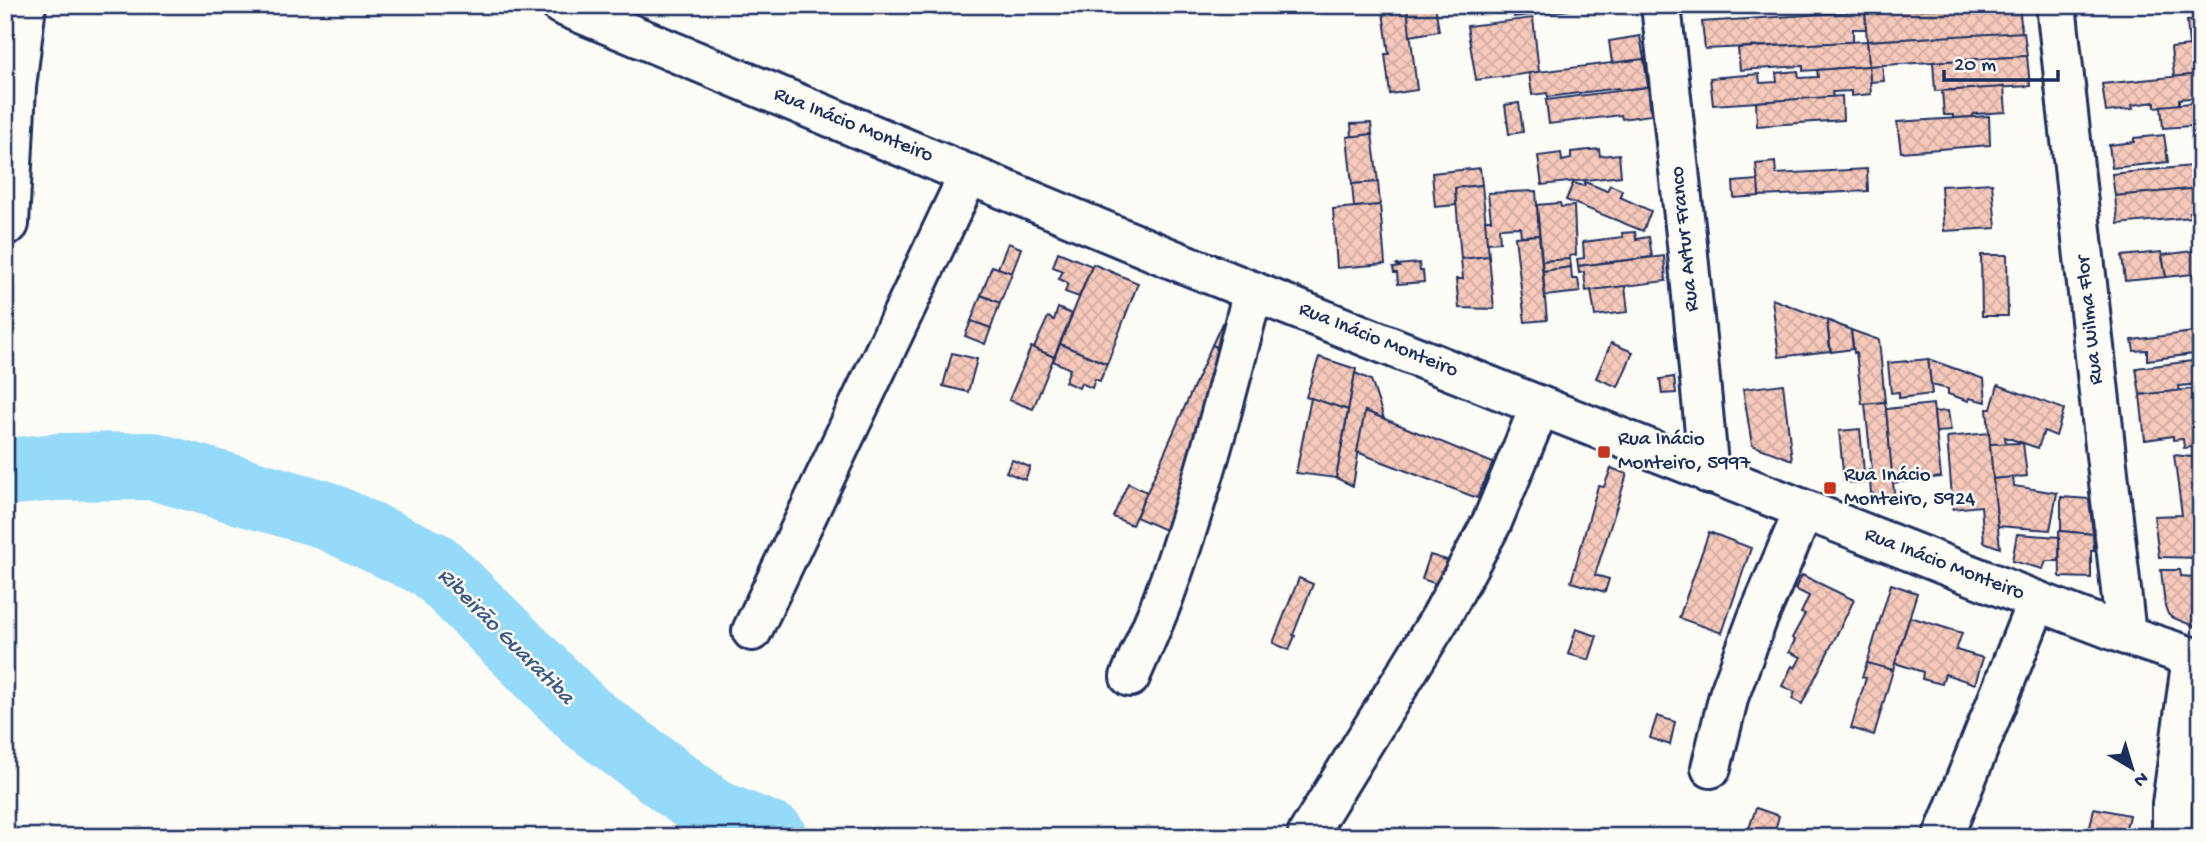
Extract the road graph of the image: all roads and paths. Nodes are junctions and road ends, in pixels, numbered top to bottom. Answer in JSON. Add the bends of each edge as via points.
{"nodes":[{"id":1,"x":26,"y":5,"type":"edge"},
{"id":2,"x":561,"y":5,"type":"edge"},
{"id":3,"x":1661,"y":5,"type":"edge"},
{"id":4,"x":2056,"y":5,"type":"edge"},
{"id":5,"x":969,"y":174,"type":"junction"},
{"id":6,"x":9,"y":224,"type":"dead end"},
{"id":7,"x":1253,"y":291,"type":"junction"},
{"id":8,"x":1541,"y":407,"type":"junction"},
{"id":9,"x":1709,"y":474,"type":"junction"},
{"id":10,"x":1804,"y":510,"type":"junction"},
{"id":11,"x":2037,"y":601,"type":"junction"},
{"id":12,"x":752,"y":631,"type":"dead end"},
{"id":13,"x":2126,"y":635,"type":"junction"},
{"id":14,"x":2197,"y":658,"type":"edge"},
{"id":15,"x":1130,"y":677,"type":"dead end"},
{"id":16,"x":1711,"y":768,"type":"dead end"},
{"id":17,"x":1308,"y":834,"type":"dead end"},
{"id":18,"x":1943,"y":837,"type":"edge"},
{"id":19,"x":2172,"y":837,"type":"edge"}],
"edges":[{"from":1,"to":6,"type":"street","via":[[16,87]]},
{"from":2,"to":5,"type":"street","name":"Rua Inácio Monteiro"},
{"from":3,"to":9,"type":"street","name":"Rua Artur Franco"},
{"from":4,"to":13,"type":"street","name":"Rua Wilma Flor"},
{"from":5,"to":7,"type":"street","name":"Rua Inácio Monteiro"},
{"from":5,"to":12,"type":"street"},
{"from":7,"to":8,"type":"street","name":"Rua Inácio Monteiro"},
{"from":7,"to":15,"type":"street","via":[[1193,509],[1163,599]]},
{"from":8,"to":9,"type":"street","name":"Rua Inácio Monteiro"},
{"from":8,"to":17,"type":"street","via":[[1492,522],[1441,617]]},
{"from":9,"to":10,"type":"street","name":"Rua Inácio Monteiro"},
{"from":10,"to":11,"type":"street","name":"Rua Inácio Monteiro"},
{"from":10,"to":16,"type":"street","via":[[1729,695]]},
{"from":11,"to":13,"type":"street","name":"Rua Inácio Monteiro"},
{"from":11,"to":18,"type":"street"},
{"from":13,"to":14,"type":"street","name":"Rua Inácio Monteiro"},
{"from":14,"to":19,"type":"street","via":[[2172,804]]}]}
